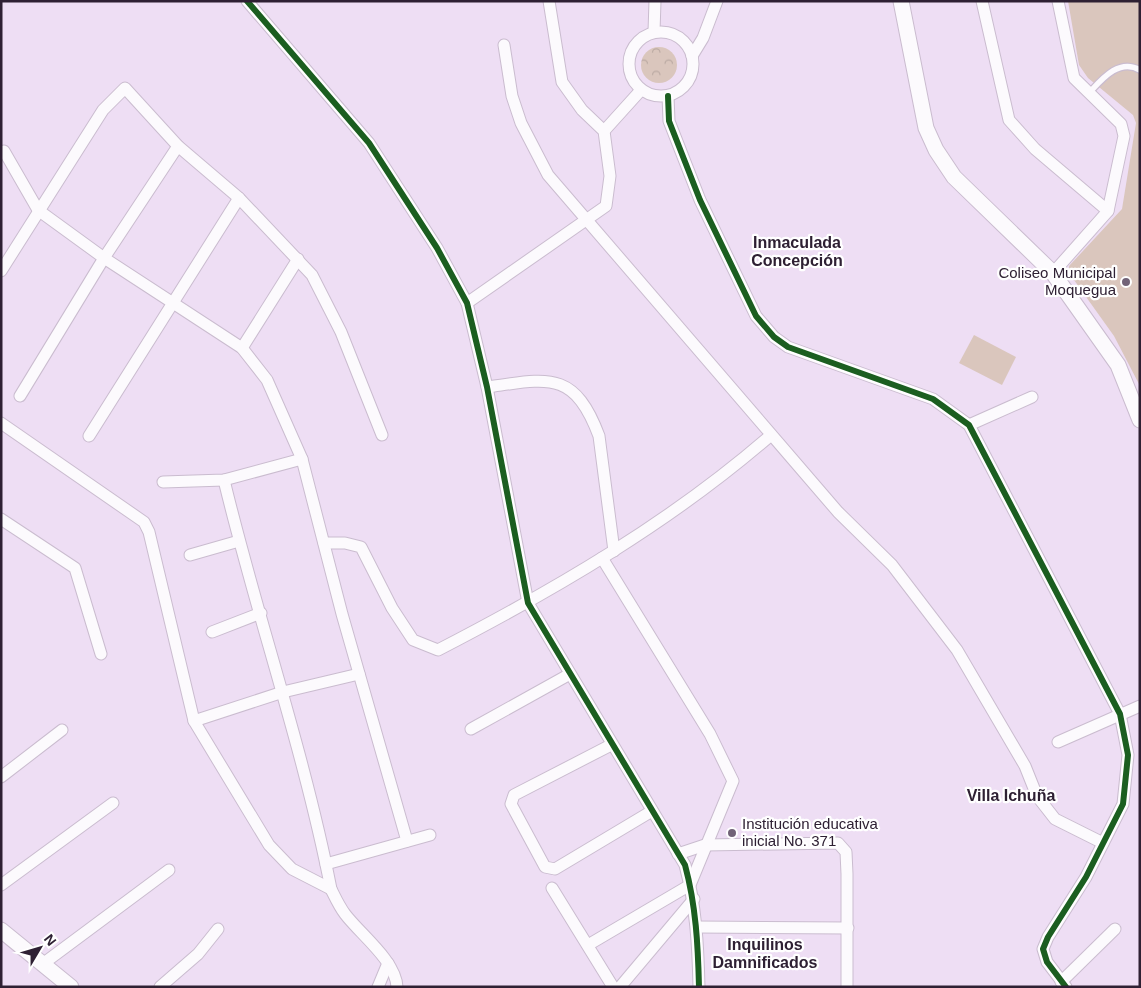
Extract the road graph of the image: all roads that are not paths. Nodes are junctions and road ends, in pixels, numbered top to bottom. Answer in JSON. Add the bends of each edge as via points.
{"nodes":[{"id":1,"x":247,"y":1,"type":"edge"},
{"id":2,"x":549,"y":1,"type":"edge"},
{"id":3,"x":655,"y":1,"type":"edge"},
{"id":4,"x":718,"y":1,"type":"edge"},
{"id":5,"x":901,"y":1,"type":"edge"},
{"id":6,"x":982,"y":1,"type":"edge"},
{"id":7,"x":1058,"y":1,"type":"edge"},
{"id":8,"x":654,"y":32,"type":"junction"},
{"id":9,"x":504,"y":44,"type":"dead end"},
{"id":10,"x":692,"y":56,"type":"junction"},
{"id":11,"x":1140,"y":70,"type":"edge"},
{"id":12,"x":641,"y":90,"type":"junction"},
{"id":13,"x":1089,"y":93,"type":"junction"},
{"id":14,"x":668,"y":96,"type":"junction"},
{"id":15,"x":604,"y":131,"type":"junction"},
{"id":16,"x":178,"y":146,"type":"junction"},
{"id":17,"x":4,"y":151,"type":"dead end"},
{"id":18,"x":239,"y":198,"type":"junction"},
{"id":19,"x":38,"y":210,"type":"junction"},
{"id":20,"x":1108,"y":211,"type":"junction"},
{"id":21,"x":586,"y":221,"type":"junction"},
{"id":22,"x":104,"y":258,"type":"junction"},
{"id":23,"x":298,"y":259,"type":"junction"},
{"id":24,"x":1,"y":271,"type":"edge"},
{"id":25,"x":1053,"y":273,"type":"junction"},
{"id":26,"x":173,"y":302,"type":"junction"},
{"id":27,"x":467,"y":303,"type":"junction"},
{"id":28,"x":242,"y":348,"type":"junction"},
{"id":29,"x":487,"y":386,"type":"junction"},
{"id":30,"x":20,"y":396,"type":"dead end"},
{"id":31,"x":1032,"y":397,"type":"dead end"},
{"id":32,"x":1140,"y":420,"type":"edge"},
{"id":33,"x":1,"y":424,"type":"edge"},
{"id":34,"x":969,"y":425,"type":"junction"},
{"id":35,"x":771,"y":435,"type":"junction"},
{"id":36,"x":89,"y":436,"type":"dead end"},
{"id":37,"x":382,"y":436,"type":"dead end"},
{"id":38,"x":302,"y":459,"type":"junction"},
{"id":39,"x":224,"y":480,"type":"junction"},
{"id":40,"x":163,"y":482,"type":"dead end"},
{"id":41,"x":1,"y":519,"type":"edge"},
{"id":42,"x":238,"y":541,"type":"junction"},
{"id":43,"x":324,"y":543,"type":"junction"},
{"id":44,"x":614,"y":551,"type":"junction"},
{"id":45,"x":190,"y":556,"type":"dead end"},
{"id":46,"x":602,"y":558,"type":"junction"},
{"id":47,"x":528,"y":603,"type":"junction"},
{"id":48,"x":261,"y":613,"type":"junction"},
{"id":49,"x":212,"y":632,"type":"dead end"},
{"id":50,"x":101,"y":654,"type":"dead end"},
{"id":51,"x":359,"y":674,"type":"junction"},
{"id":52,"x":570,"y":674,"type":"junction"},
{"id":53,"x":283,"y":692,"type":"junction"},
{"id":54,"x":1140,"y":706,"type":"edge"},
{"id":55,"x":1120,"y":714,"type":"junction"},
{"id":56,"x":194,"y":721,"type":"junction"},
{"id":57,"x":471,"y":729,"type":"dead end"},
{"id":58,"x":62,"y":730,"type":"dead end"},
{"id":59,"x":1058,"y":742,"type":"dead end"},
{"id":60,"x":611,"y":745,"type":"junction"},
{"id":61,"x":1,"y":777,"type":"edge"},
{"id":62,"x":113,"y":803,"type":"dead end"},
{"id":63,"x":652,"y":811,"type":"junction"},
{"id":64,"x":430,"y":835,"type":"dead end"},
{"id":65,"x":407,"y":841,"type":"junction"},
{"id":66,"x":1103,"y":843,"type":"junction"},
{"id":67,"x":705,"y":845,"type":"junction"},
{"id":68,"x":678,"y":854,"type":"junction"},
{"id":69,"x":326,"y":864,"type":"junction"},
{"id":70,"x":169,"y":870,"type":"dead end"},
{"id":71,"x":1,"y":885,"type":"edge"},
{"id":72,"x":690,"y":885,"type":"junction"},
{"id":73,"x":552,"y":888,"type":"dead end"},
{"id":74,"x":331,"y":890,"type":"junction"},
{"id":75,"x":694,"y":899,"type":"junction"},
{"id":76,"x":698,"y":927,"type":"junction"},
{"id":77,"x":848,"y":928,"type":"junction"},
{"id":78,"x":218,"y":929,"type":"dead end"},
{"id":79,"x":1115,"y":929,"type":"dead end"},
{"id":80,"x":1,"y":930,"type":"edge"},
{"id":81,"x":588,"y":945,"type":"junction"},
{"id":82,"x":44,"y":963,"type":"junction"},
{"id":83,"x":388,"y":963,"type":"junction"},
{"id":84,"x":1064,"y":984,"type":"edge"},
{"id":85,"x":71,"y":987,"type":"edge"},
{"id":86,"x":160,"y":987,"type":"edge"},
{"id":87,"x":378,"y":987,"type":"edge"},
{"id":88,"x":397,"y":987,"type":"edge"},
{"id":89,"x":613,"y":987,"type":"edge"},
{"id":90,"x":620,"y":987,"type":"edge"},
{"id":91,"x":698,"y":987,"type":"edge"},
{"id":92,"x":847,"y":987,"type":"edge"}],
"edges":[{"from":1,"to":27,"type":"street","via":[[369,143],[437,248]]},
{"from":2,"to":15,"type":"street","via":[[562,82],[582,110]]},
{"from":3,"to":8,"type":"street"},
{"from":4,"to":10,"type":"street"},
{"from":5,"to":25,"type":"street","via":[[926,128],[936,150],[954,177]]},
{"from":6,"to":20,"type":"street","via":[[1009,120],[1035,149]]},
{"from":7,"to":13,"type":"street","via":[[1074,78]]},
{"from":8,"to":10,"type":"street","via":[[678,36]]},
{"from":8,"to":12,"type":"street","via":[[636,43],[628,62]]},
{"from":9,"to":21,"type":"street","via":[[520,123],[548,175]]},
{"from":10,"to":14,"type":"street","via":[[694,66],[686,86]]},
{"from":11,"to":13,"type":"lane","via":[[1129,67],[1116,69]]},
{"from":12,"to":14,"type":"street","via":[[650,95]]},
{"from":12,"to":15,"type":"street"},
{"from":13,"to":20,"type":"street","via":[[1121,124],[1124,136]]},
{"from":14,"to":34,"type":"street","via":[[669,121],[700,200],[756,316],[774,337],[788,347],[934,399]]},
{"from":15,"to":21,"type":"street","via":[[610,176],[606,206]]},
{"from":16,"to":18,"type":"street"},
{"from":16,"to":19,"type":"street","via":[[125,88],[103,110]]},
{"from":16,"to":22,"type":"street"},
{"from":17,"to":19,"type":"street"},
{"from":18,"to":23,"type":"street"},
{"from":18,"to":26,"type":"street"},
{"from":19,"to":22,"type":"street"},
{"from":19,"to":24,"type":"street"},
{"from":20,"to":25,"type":"street"},
{"from":21,"to":27,"type":"street"},
{"from":21,"to":35,"type":"street"},
{"from":22,"to":26,"type":"street"},
{"from":22,"to":30,"type":"street"},
{"from":23,"to":28,"type":"street"},
{"from":23,"to":37,"type":"street","via":[[312,275],[341,332]]},
{"from":25,"to":32,"type":"street","via":[[1118,366]]},
{"from":26,"to":28,"type":"street"},
{"from":26,"to":36,"type":"street"},
{"from":27,"to":29,"type":"street"},
{"from":28,"to":38,"type":"street","via":[[267,380]]},
{"from":29,"to":44,"type":"street","via":[[535,380],[555,382],[568,387],[593,419],[599,436]]},
{"from":29,"to":47,"type":"street"},
{"from":31,"to":34,"type":"street"},
{"from":33,"to":56,"type":"street","via":[[144,522]]},
{"from":34,"to":55,"type":"street"},
{"from":35,"to":44,"type":"street","via":[[732,469]]},
{"from":35,"to":66,"type":"street","via":[[838,512],[892,565],[957,650],[1025,766],[1036,796],[1055,819]]},
{"from":38,"to":39,"type":"street"},
{"from":38,"to":43,"type":"street"},
{"from":39,"to":40,"type":"street"},
{"from":39,"to":42,"type":"street"},
{"from":41,"to":50,"type":"street","via":[[75,568]]},
{"from":42,"to":45,"type":"street"},
{"from":42,"to":48,"type":"street"},
{"from":43,"to":47,"type":"street","via":[[361,547],[392,608],[413,640],[428,648],[438,650]]},
{"from":43,"to":51,"type":"street"},
{"from":44,"to":46,"type":"street"},
{"from":46,"to":47,"type":"street"},
{"from":46,"to":67,"type":"street","via":[[731,773],[733,786]]},
{"from":47,"to":52,"type":"street"},
{"from":48,"to":49,"type":"street"},
{"from":48,"to":53,"type":"street"},
{"from":51,"to":53,"type":"street"},
{"from":51,"to":65,"type":"street"},
{"from":52,"to":57,"type":"street"},
{"from":52,"to":60,"type":"street"},
{"from":53,"to":56,"type":"street"},
{"from":53,"to":69,"type":"street"},
{"from":54,"to":55,"type":"street"},
{"from":55,"to":59,"type":"street"},
{"from":55,"to":66,"type":"street","via":[[1128,755],[1123,804]]},
{"from":56,"to":74,"type":"street","via":[[269,845],[292,869]]},
{"from":58,"to":61,"type":"street"},
{"from":60,"to":63,"type":"street"},
{"from":60,"to":63,"type":"street","via":[[514,795],[511,804],[545,867],[555,869]]},
{"from":62,"to":71,"type":"street"},
{"from":63,"to":68,"type":"street"},
{"from":64,"to":65,"type":"street"},
{"from":65,"to":69,"type":"street"},
{"from":66,"to":84,"type":"street","via":[[1044,949],[1047,962]]},
{"from":67,"to":68,"type":"street"},
{"from":67,"to":72,"type":"street"},
{"from":67,"to":77,"type":"street","via":[[838,843],[846,852]]},
{"from":68,"to":72,"type":"street"},
{"from":69,"to":74,"type":"street"},
{"from":70,"to":82,"type":"street"},
{"from":72,"to":75,"type":"street"},
{"from":72,"to":81,"type":"street"},
{"from":73,"to":81,"type":"street"},
{"from":74,"to":83,"type":"street","via":[[344,912]]},
{"from":75,"to":76,"type":"street"},
{"from":75,"to":90,"type":"street"},
{"from":76,"to":77,"type":"street"},
{"from":76,"to":91,"type":"street"},
{"from":77,"to":92,"type":"street"},
{"from":78,"to":86,"type":"street","via":[[198,954]]},
{"from":79,"to":84,"type":"street"},
{"from":80,"to":82,"type":"street"},
{"from":81,"to":89,"type":"street"},
{"from":82,"to":85,"type":"street"},
{"from":83,"to":87,"type":"street"},
{"from":83,"to":88,"type":"street"}]}
